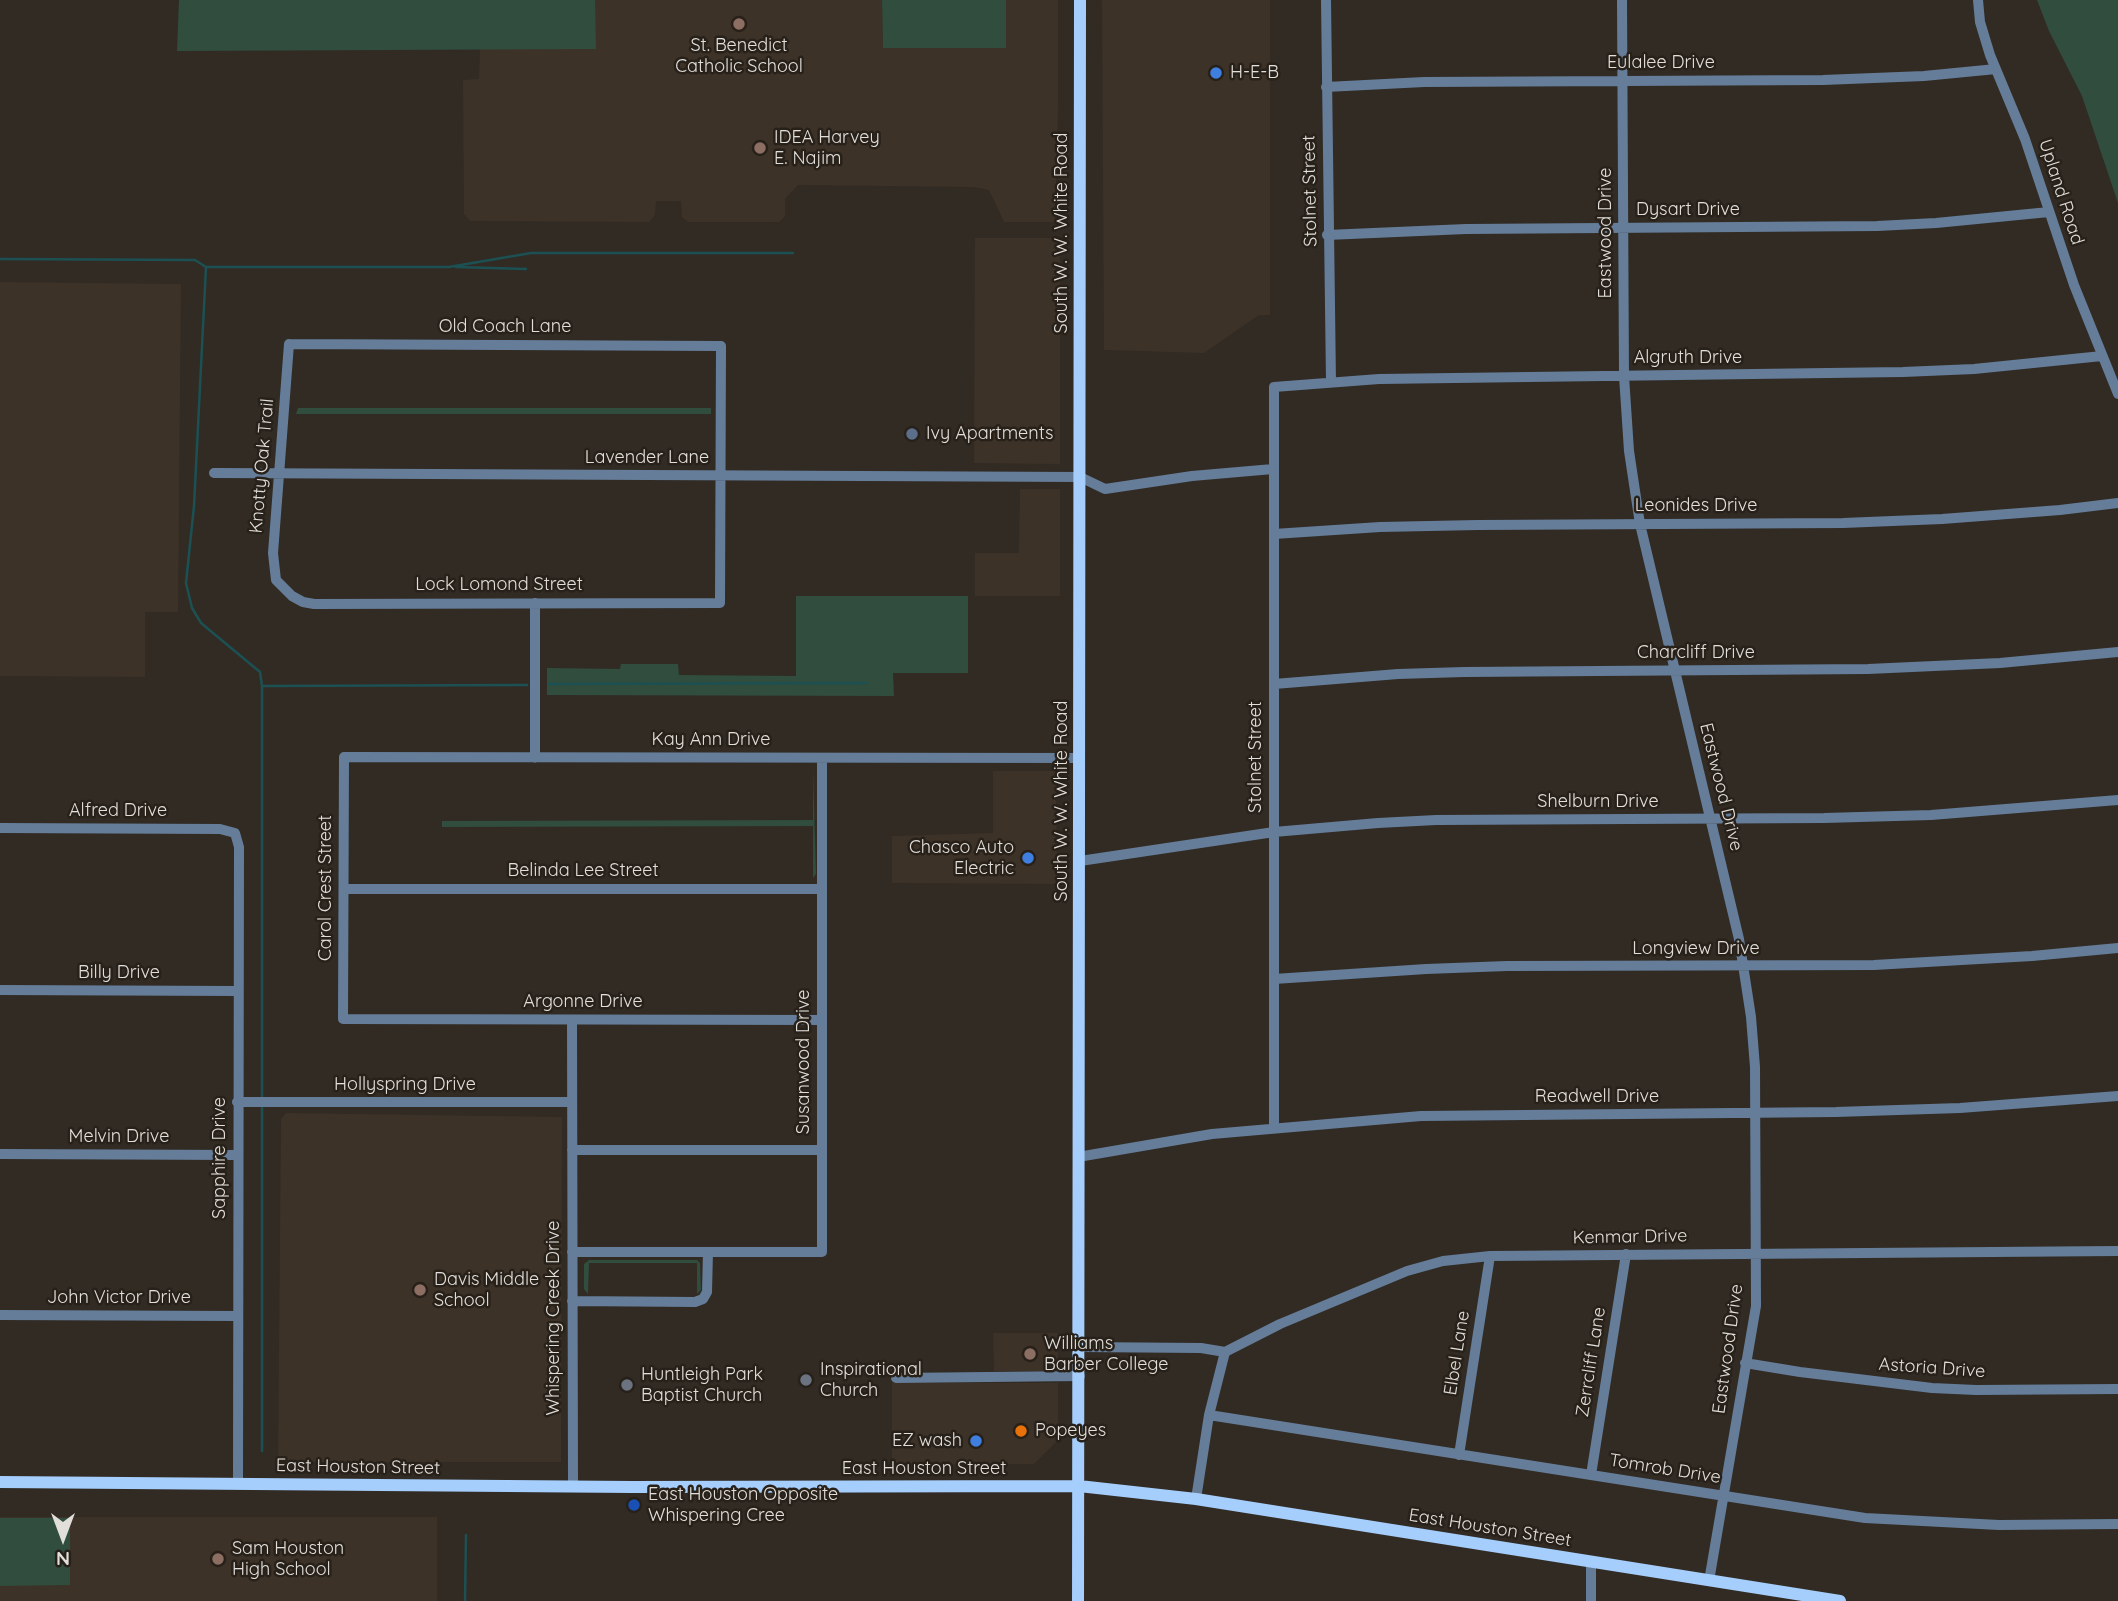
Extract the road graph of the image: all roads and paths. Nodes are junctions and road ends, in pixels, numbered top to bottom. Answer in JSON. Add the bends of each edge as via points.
{"nodes":[{"id":1,"x":1080,"y":0,"type":"edge"},
{"id":2,"x":1326,"y":0,"type":"edge"},
{"id":3,"x":1622,"y":0,"type":"edge"},
{"id":4,"x":1978,"y":0,"type":"edge"},
{"id":5,"x":1996,"y":69,"type":"junction"},
{"id":6,"x":1622,"y":80,"type":"junction"},
{"id":7,"x":1326,"y":87,"type":"junction"},
{"id":8,"x":2049,"y":212,"type":"junction"},
{"id":9,"x":1624,"y":228,"type":"junction"},
{"id":10,"x":1327,"y":234,"type":"junction"},
{"id":11,"x":289,"y":344,"type":"joint"},
{"id":12,"x":2102,"y":356,"type":"junction"},
{"id":13,"x":1624,"y":376,"type":"junction"},
{"id":14,"x":1331,"y":382,"type":"junction"},
{"id":15,"x":1274,"y":387,"type":"joint"},
{"id":16,"x":2118,"y":394,"type":"edge"},
{"id":17,"x":1273,"y":469,"type":"junction"},
{"id":18,"x":214,"y":473,"type":"dead end"},
{"id":19,"x":280,"y":474,"type":"junction"},
{"id":20,"x":720,"y":475,"type":"junction"},
{"id":21,"x":1080,"y":477,"type":"junction"},
{"id":22,"x":2118,"y":503,"type":"edge"},
{"id":23,"x":1640,"y":524,"type":"junction"},
{"id":24,"x":1274,"y":534,"type":"junction"},
{"id":25,"x":283,"y":588,"type":"joint"},
{"id":26,"x":535,"y":603,"type":"junction"},
{"id":27,"x":2118,"y":652,"type":"edge"},
{"id":28,"x":1674,"y":671,"type":"junction"},
{"id":29,"x":1274,"y":684,"type":"junction"},
{"id":30,"x":344,"y":757,"type":"joint"},
{"id":31,"x":535,"y":758,"type":"junction"},
{"id":32,"x":822,"y":758,"type":"junction"},
{"id":33,"x":1079,"y":758,"type":"junction"},
{"id":34,"x":2118,"y":800,"type":"edge"},
{"id":35,"x":1711,"y":818,"type":"junction"},
{"id":36,"x":0,"y":828,"type":"edge"},
{"id":37,"x":1273,"y":832,"type":"junction"},
{"id":38,"x":235,"y":833,"type":"joint"},
{"id":39,"x":1080,"y":860,"type":"junction"},
{"id":40,"x":344,"y":889,"type":"junction"},
{"id":41,"x":822,"y":889,"type":"junction"},
{"id":42,"x":2118,"y":948,"type":"edge"},
{"id":43,"x":1744,"y":966,"type":"junction"},
{"id":44,"x":1274,"y":979,"type":"junction"},
{"id":45,"x":0,"y":990,"type":"edge"},
{"id":46,"x":237,"y":991,"type":"junction"},
{"id":47,"x":344,"y":1019,"type":"joint"},
{"id":48,"x":572,"y":1020,"type":"junction"},
{"id":49,"x":822,"y":1020,"type":"junction"},
{"id":50,"x":2118,"y":1096,"type":"edge"},
{"id":51,"x":237,"y":1102,"type":"junction"},
{"id":52,"x":572,"y":1102,"type":"junction"},
{"id":53,"x":1756,"y":1113,"type":"junction"},
{"id":54,"x":1274,"y":1128,"type":"junction"},
{"id":55,"x":572,"y":1150,"type":"junction"},
{"id":56,"x":822,"y":1150,"type":"junction"},
{"id":57,"x":0,"y":1154,"type":"edge"},
{"id":58,"x":237,"y":1155,"type":"junction"},
{"id":59,"x":1078,"y":1157,"type":"junction"},
{"id":60,"x":2118,"y":1251,"type":"edge"},
{"id":61,"x":572,"y":1252,"type":"junction"},
{"id":62,"x":708,"y":1252,"type":"junction"},
{"id":63,"x":1626,"y":1254,"type":"junction"},
{"id":64,"x":1756,"y":1254,"type":"junction"},
{"id":65,"x":1490,"y":1256,"type":"junction"},
{"id":66,"x":572,"y":1301,"type":"junction"},
{"id":67,"x":0,"y":1315,"type":"edge"},
{"id":68,"x":238,"y":1317,"type":"junction"},
{"id":69,"x":1080,"y":1347,"type":"junction"},
{"id":70,"x":1225,"y":1352,"type":"junction"},
{"id":71,"x":1745,"y":1363,"type":"junction"},
{"id":72,"x":1080,"y":1376,"type":"junction"},
{"id":73,"x":896,"y":1378,"type":"dead end"},
{"id":74,"x":2118,"y":1389,"type":"edge"},
{"id":75,"x":1209,"y":1415,"type":"junction"},
{"id":76,"x":1458,"y":1455,"type":"junction"},
{"id":77,"x":1591,"y":1475,"type":"junction"},
{"id":78,"x":0,"y":1482,"type":"edge"},
{"id":79,"x":238,"y":1483,"type":"junction"},
{"id":80,"x":1079,"y":1486,"type":"junction"},
{"id":81,"x":573,"y":1487,"type":"junction"},
{"id":82,"x":1723,"y":1496,"type":"junction"},
{"id":83,"x":1196,"y":1499,"type":"junction"},
{"id":84,"x":2118,"y":1524,"type":"edge"},
{"id":85,"x":1591,"y":1562,"type":"junction"},
{"id":86,"x":1709,"y":1581,"type":"junction"},
{"id":87,"x":1078,"y":1601,"type":"edge"},
{"id":88,"x":1591,"y":1601,"type":"edge"},
{"id":89,"x":1840,"y":1601,"type":"edge"}],
"edges":[{"from":1,"to":21,"type":"main road","name":"South W. W. White Road"},
{"from":2,"to":7,"type":"street","name":"Stolnet Street"},
{"from":3,"to":6,"type":"street","name":"Eastwood Drive"},
{"from":4,"to":5,"type":"street","name":"Upland Road","via":[[1984,40]]},
{"from":5,"to":6,"type":"street","name":"Eulalee Drive","via":[[1823,80]]},
{"from":5,"to":8,"type":"street","name":"Upland Road"},
{"from":6,"to":7,"type":"street","name":"Eulalee Drive"},
{"from":6,"to":9,"type":"street","name":"Eastwood Drive"},
{"from":7,"to":10,"type":"street","name":"Stolnet Street"},
{"from":8,"to":9,"type":"street","name":"Dysart Drive","via":[[1877,226]]},
{"from":8,"to":12,"type":"street","name":"Upland Road"},
{"from":9,"to":10,"type":"street","name":"Dysart Drive"},
{"from":9,"to":13,"type":"street","name":"Eastwood Drive"},
{"from":10,"to":14,"type":"street","name":"Stolnet Street"},
{"from":11,"to":19,"type":"street","name":"Knotty Oak Trail"},
{"from":11,"to":20,"type":"street","name":"Old Coach Lane","via":[[721,346]]},
{"from":12,"to":13,"type":"street","name":"Algruth Drive","via":[[1903,372]]},
{"from":12,"to":16,"type":"street","name":"Upland Road"},
{"from":13,"to":14,"type":"street","name":"Algruth Drive"},
{"from":13,"to":23,"type":"street","name":"Eastwood Drive"},
{"from":14,"to":15,"type":"street","name":"Algruth Drive"},
{"from":15,"to":17,"type":"street","name":"Stolnet Street"},
{"from":17,"to":21,"type":"street","via":[[1105,489]]},
{"from":17,"to":24,"type":"street","name":"Stolnet Street"},
{"from":18,"to":19,"type":"street","name":"Lavender Lane"},
{"from":19,"to":20,"type":"street","name":"Lavender Lane"},
{"from":19,"to":25,"type":"street","name":"Knotty Oak Trail","via":[[272,553],[276,580]]},
{"from":20,"to":21,"type":"street","name":"Lavender Lane"},
{"from":20,"to":26,"type":"street","name":"Lock Lomond Street","via":[[720,603]]},
{"from":21,"to":33,"type":"main road","name":"South W. W. White Road"},
{"from":22,"to":23,"type":"street","name":"Leonides Drive","via":[[1942,519]]},
{"from":23,"to":24,"type":"street","name":"Leonides Drive","via":[[1380,527]]},
{"from":23,"to":28,"type":"street","name":"Eastwood Drive"},
{"from":24,"to":29,"type":"street","name":"Stolnet Street"},
{"from":25,"to":26,"type":"street","name":"Lock Lomond Street","via":[[314,604]]},
{"from":26,"to":31,"type":"street"},
{"from":27,"to":28,"type":"street","name":"Charcliff Drive","via":[[1881,669]]},
{"from":28,"to":29,"type":"street","name":"Charcliff Drive","via":[[1398,674]]},
{"from":28,"to":35,"type":"street","name":"Eastwood Drive"},
{"from":29,"to":37,"type":"street","name":"Stolnet Street"},
{"from":30,"to":31,"type":"street","name":"Kay Ann Drive"},
{"from":30,"to":40,"type":"street","name":"Carol Crest Street"},
{"from":31,"to":32,"type":"street","name":"Kay Ann Drive"},
{"from":32,"to":33,"type":"street","name":"Kay Ann Drive"},
{"from":32,"to":41,"type":"street","name":"Susanwood Drive"},
{"from":33,"to":39,"type":"main road","name":"South W. W. White Road"},
{"from":34,"to":35,"type":"street","name":"Shelburn Drive","via":[[1931,815]]},
{"from":35,"to":37,"type":"street","name":"Shelburn Drive","via":[[1436,820]]},
{"from":35,"to":43,"type":"street","name":"Eastwood Drive"},
{"from":36,"to":38,"type":"street","name":"Alfred Drive","via":[[220,829]]},
{"from":37,"to":39,"type":"street","name":"Shelburn Drive"},
{"from":37,"to":44,"type":"street","name":"Stolnet Street"},
{"from":38,"to":46,"type":"street","name":"Sapphire Drive","via":[[239,847]]},
{"from":39,"to":59,"type":"main road","name":"South W. W. White Road"},
{"from":40,"to":41,"type":"street","name":"Belinda Lee Street"},
{"from":40,"to":47,"type":"street","name":"Carol Crest Street"},
{"from":41,"to":49,"type":"street","name":"Susanwood Drive"},
{"from":42,"to":43,"type":"street","name":"Longview Drive","via":[[1901,964]]},
{"from":43,"to":44,"type":"street","name":"Longview Drive","via":[[1507,966]]},
{"from":43,"to":53,"type":"street","name":"Eastwood Drive","via":[[1754,1043]]},
{"from":44,"to":54,"type":"street","name":"Stolnet Street"},
{"from":45,"to":46,"type":"street","name":"Billy Drive"},
{"from":46,"to":51,"type":"street","name":"Sapphire Drive"},
{"from":47,"to":48,"type":"street","name":"Argonne Drive"},
{"from":48,"to":49,"type":"street","name":"Argonne Drive"},
{"from":48,"to":52,"type":"street"},
{"from":49,"to":56,"type":"street","name":"Susanwood Drive"},
{"from":50,"to":53,"type":"street","name":"Readwell Drive","via":[[1960,1108]]},
{"from":51,"to":52,"type":"street","name":"Hollyspring Drive"},
{"from":51,"to":58,"type":"street","name":"Sapphire Drive"},
{"from":52,"to":55,"type":"street","name":"Whispering Creek Drive"},
{"from":53,"to":54,"type":"street","name":"Readwell Drive","via":[[1421,1116]]},
{"from":53,"to":64,"type":"street","name":"Eastwood Drive"},
{"from":54,"to":59,"type":"street","name":"Readwell Drive","via":[[1164,1140]]},
{"from":55,"to":56,"type":"street"},
{"from":55,"to":61,"type":"street","name":"Whispering Creek Drive"},
{"from":56,"to":62,"type":"street","name":"Susanwood Drive","via":[[821,1252]]},
{"from":57,"to":58,"type":"street","name":"Melvin Drive"},
{"from":58,"to":68,"type":"street","name":"Sapphire Drive"},
{"from":59,"to":69,"type":"main road","name":"South W. W. White Road"},
{"from":60,"to":64,"type":"street","name":"Kenmar Drive"},
{"from":61,"to":62,"type":"street","name":"Susanwood Drive"},
{"from":61,"to":66,"type":"street","name":"Whispering Creek Drive"},
{"from":62,"to":66,"type":"street","via":[[707,1292],[695,1302]]},
{"from":63,"to":64,"type":"street","name":"Kenmar Drive"},
{"from":63,"to":65,"type":"street","name":"Kenmar Drive"},
{"from":63,"to":77,"type":"street","name":"Zerrcliff Lane"},
{"from":64,"to":71,"type":"street","name":"Eastwood Drive","via":[[1756,1306]]},
{"from":65,"to":70,"type":"street","name":"Kenmar Drive","via":[[1407,1271]]},
{"from":65,"to":76,"type":"street","name":"Elbel Lane"},
{"from":66,"to":81,"type":"street","name":"Whispering Creek Drive"},
{"from":67,"to":68,"type":"street","name":"John Victor Drive"},
{"from":68,"to":79,"type":"street","name":"Sapphire Drive"},
{"from":69,"to":70,"type":"street"},
{"from":69,"to":72,"type":"main road","name":"South W. W. White Road"},
{"from":70,"to":75,"type":"street"},
{"from":71,"to":74,"type":"street","name":"Astoria Drive","via":[[1932,1388]]},
{"from":71,"to":82,"type":"street","name":"Eastwood Drive"},
{"from":72,"to":73,"type":"street"},
{"from":72,"to":80,"type":"main road","name":"South W. W. White Road"},
{"from":75,"to":76,"type":"street","name":"Tomrob Drive"},
{"from":75,"to":83,"type":"street"},
{"from":76,"to":77,"type":"street","name":"Tomrob Drive"},
{"from":77,"to":82,"type":"street","name":"Tomrob Drive"},
{"from":78,"to":79,"type":"main road","name":"East Houston Street"},
{"from":79,"to":81,"type":"main road","name":"East Houston Street"},
{"from":80,"to":81,"type":"main road","name":"East Houston Street"},
{"from":80,"to":83,"type":"main road","name":"East Houston Street"},
{"from":80,"to":87,"type":"main road","name":"South W. W. White Road"},
{"from":82,"to":84,"type":"street","name":"Tomrob Drive","via":[[1892,1521]]},
{"from":82,"to":86,"type":"street","name":"Eastwood Drive"},
{"from":83,"to":85,"type":"main road","name":"East Houston Street"},
{"from":85,"to":86,"type":"main road","name":"East Houston Street"},
{"from":85,"to":88,"type":"street"},
{"from":86,"to":89,"type":"main road","name":"East Houston Street"}]}
